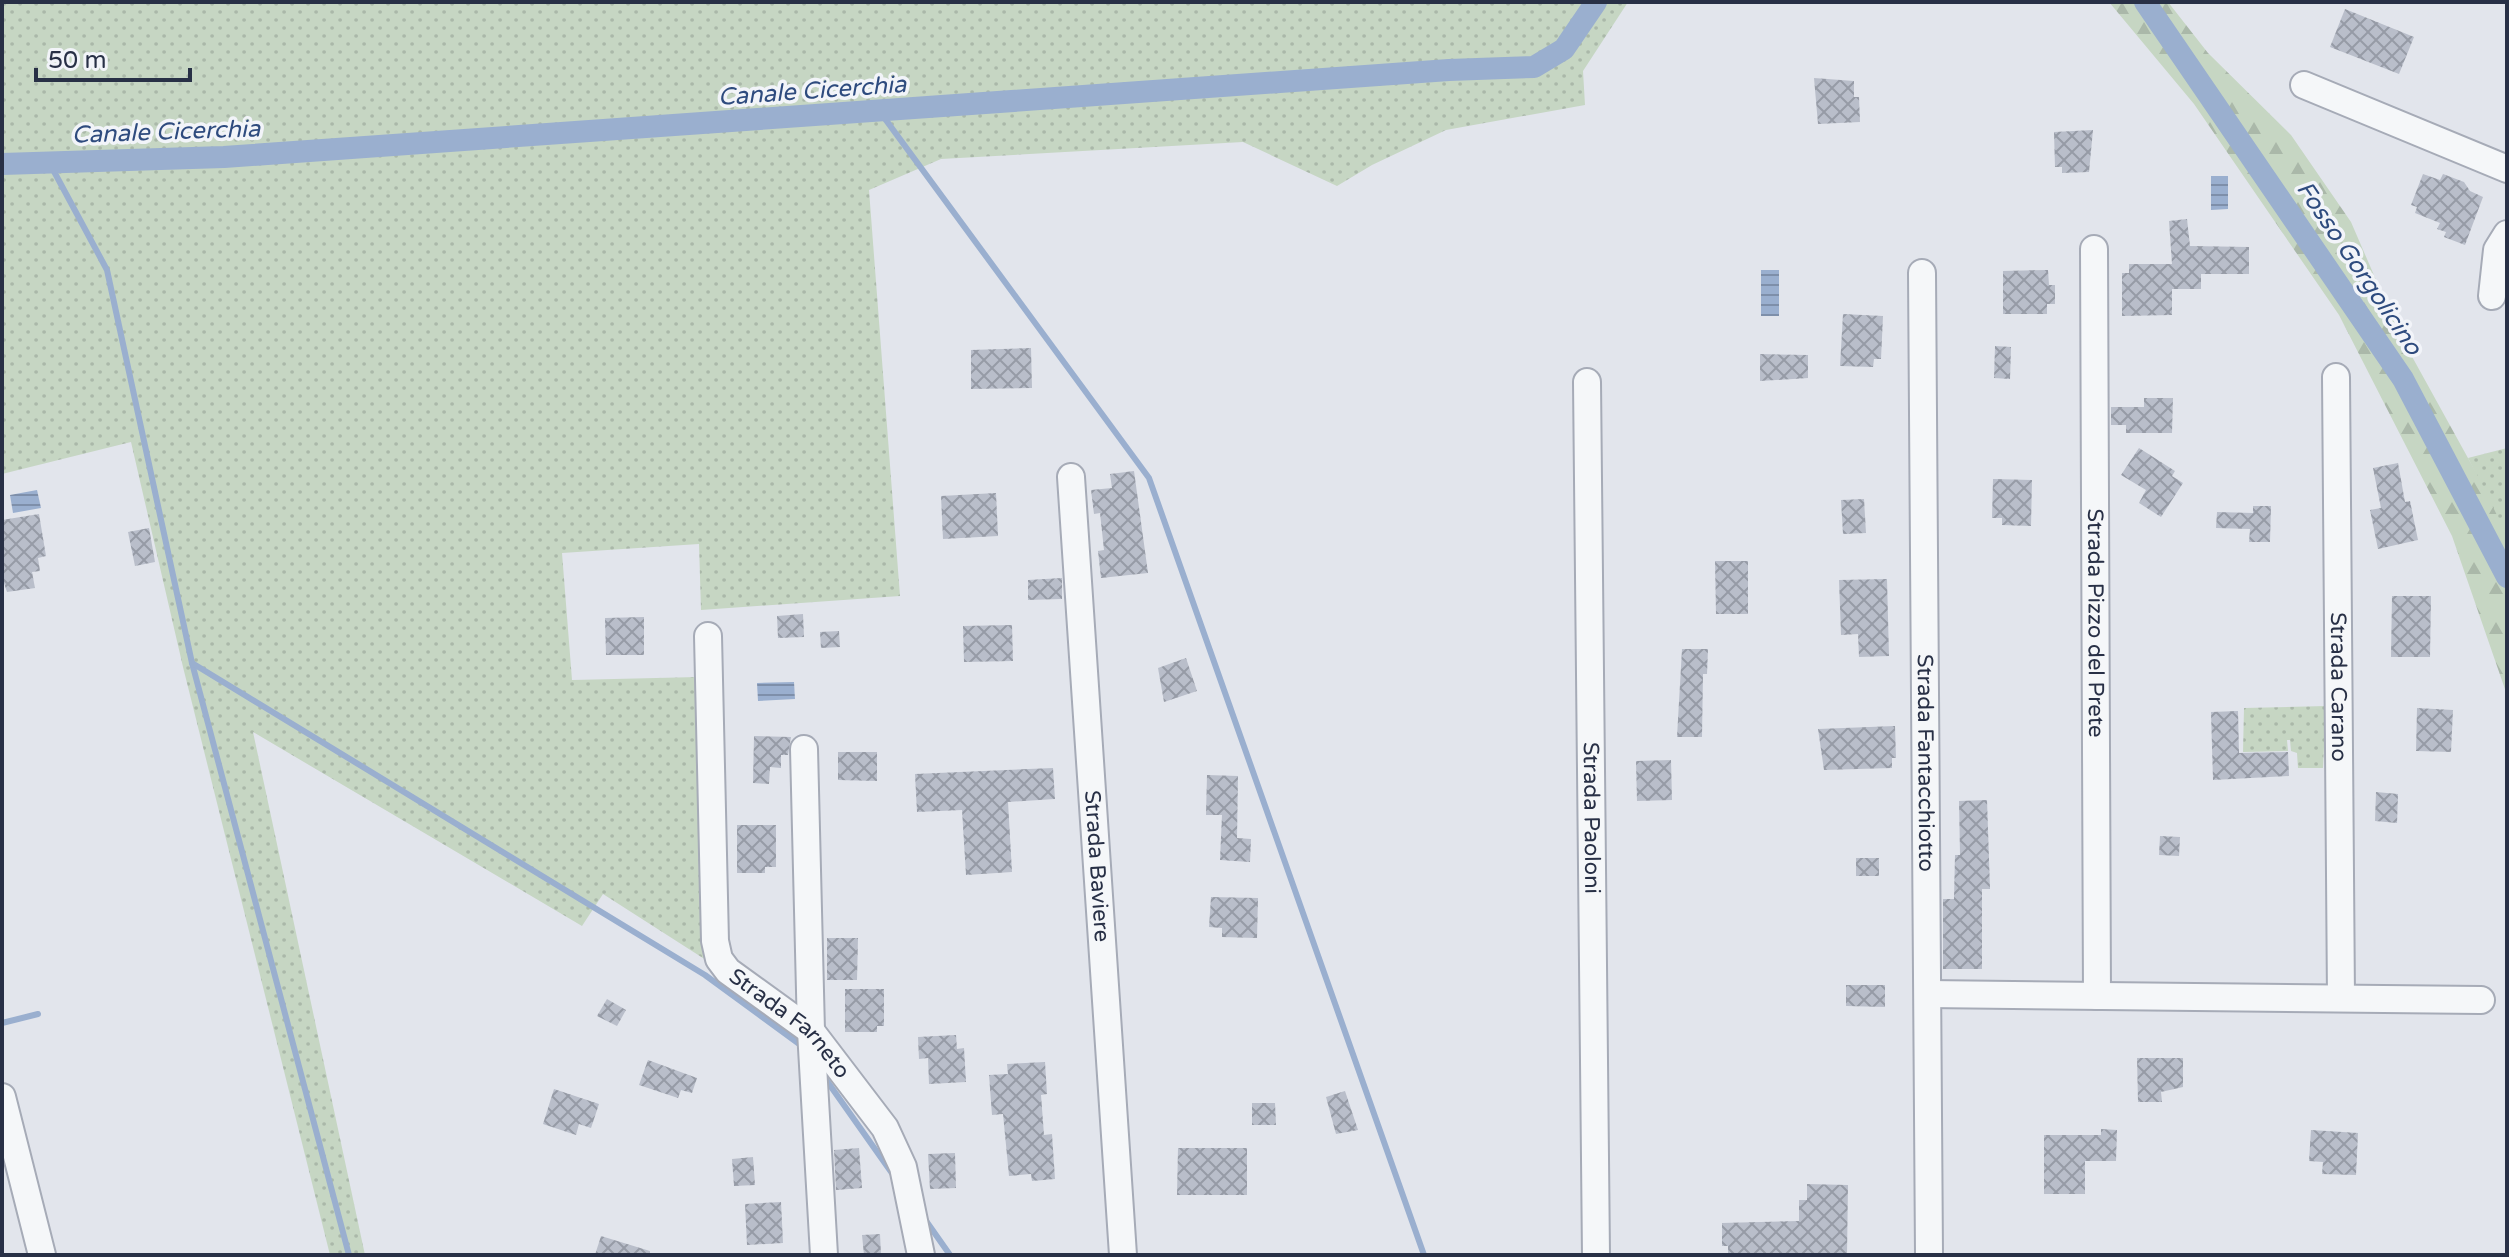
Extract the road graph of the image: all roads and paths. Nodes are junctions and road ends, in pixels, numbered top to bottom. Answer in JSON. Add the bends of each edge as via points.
{"nodes":[{"id":1,"x":2304,"y":85,"type":"dead end"},
{"id":2,"x":2507,"y":169,"type":"edge"},
{"id":3,"x":2507,"y":234,"type":"edge"},
{"id":4,"x":2094,"y":249,"type":"dead end"},
{"id":5,"x":1922,"y":273,"type":"dead end"},
{"id":6,"x":2492,"y":296,"type":"dead end"},
{"id":7,"x":2336,"y":377,"type":"dead end"},
{"id":8,"x":1587,"y":382,"type":"dead end"},
{"id":9,"x":1071,"y":477,"type":"dead end"},
{"id":10,"x":708,"y":636,"type":"dead end"},
{"id":11,"x":804,"y":749,"type":"dead end"},
{"id":12,"x":1928,"y":994,"type":"junction"},
{"id":13,"x":2097,"y":996,"type":"junction"},
{"id":14,"x":2341,"y":998,"type":"junction"},
{"id":15,"x":2481,"y":1000,"type":"dead end"},
{"id":16,"x":811,"y":1031,"type":"junction"},
{"id":17,"x":2,"y":1097,"type":"edge"},
{"id":18,"x":42,"y":1255,"type":"edge"},
{"id":19,"x":824,"y":1255,"type":"edge"},
{"id":20,"x":921,"y":1255,"type":"edge"},
{"id":21,"x":1123,"y":1255,"type":"edge"},
{"id":22,"x":1596,"y":1255,"type":"edge"},
{"id":23,"x":1929,"y":1255,"type":"edge"}],
"edges":[{"from":1,"to":2,"type":"street"},
{"from":3,"to":6,"type":"street","via":[[2497,250]]},
{"from":4,"to":13,"type":"street","name":"Strada Pizzo del Prete"},
{"from":5,"to":12,"type":"street","name":"Strada Fantacchiotto"},
{"from":7,"to":14,"type":"street","name":"Strada Carano"},
{"from":8,"to":22,"type":"street","name":"Strada Paoloni"},
{"from":9,"to":21,"type":"street","name":"Strada Baviere"},
{"from":10,"to":16,"type":"street","name":"Strada Farneto","via":[[716,950],[733,975]]},
{"from":11,"to":16,"type":"street"},
{"from":12,"to":13,"type":"street"},
{"from":12,"to":23,"type":"street","name":"Strada Fantacchiotto"},
{"from":13,"to":14,"type":"street"},
{"from":14,"to":15,"type":"street"},
{"from":16,"to":19,"type":"street"},
{"from":16,"to":20,"type":"street","name":"Strada Farneto","via":[[889,1134],[908,1185]]},
{"from":17,"to":18,"type":"street"}]}
